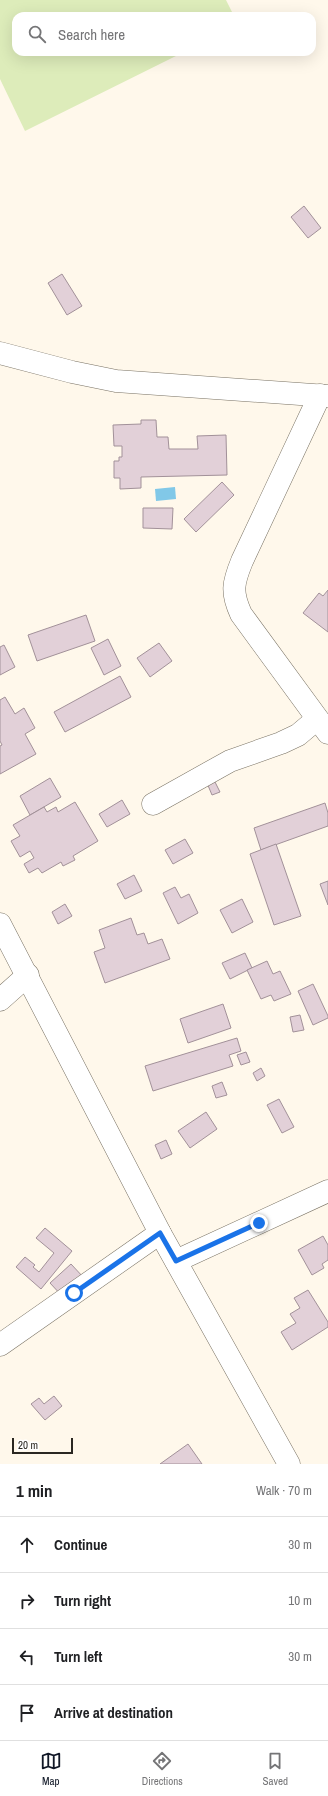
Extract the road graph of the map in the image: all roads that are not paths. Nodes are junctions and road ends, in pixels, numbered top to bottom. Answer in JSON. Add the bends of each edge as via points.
{"nodes":[{"id":1,"x":0,"y":353,"type":"edge"},
{"id":2,"x":324,"y":396,"type":"edge"},
{"id":3,"x":323,"y":726,"type":"edge"},
{"id":4,"x":153,"y":804,"type":"dead end"},
{"id":5,"x":0,"y":924,"type":"edge"},
{"id":6,"x":28,"y":975,"type":"junction"},
{"id":7,"x":0,"y":1000,"type":"edge"},
{"id":8,"x":328,"y":1191,"type":"edge"},
{"id":9,"x":160,"y":1233,"type":"junction"},
{"id":10,"x":176,"y":1261,"type":"junction"},
{"id":11,"x":0,"y":1345,"type":"edge"},
{"id":12,"x":289,"y":1464,"type":"edge"}],
"edges":[{"from":1,"to":2,"type":"street","via":[[116,381]]},
{"from":2,"to":3,"type":"street","via":[[234,579],[240,614]]},
{"from":3,"to":4,"type":"street","via":[[230,761]]},
{"from":5,"to":6,"type":"street"},
{"from":6,"to":7,"type":"street"},
{"from":6,"to":9,"type":"street"},
{"from":8,"to":10,"type":"street"},
{"from":9,"to":10,"type":"street"},
{"from":9,"to":11,"type":"street"},
{"from":10,"to":12,"type":"street"}]}
